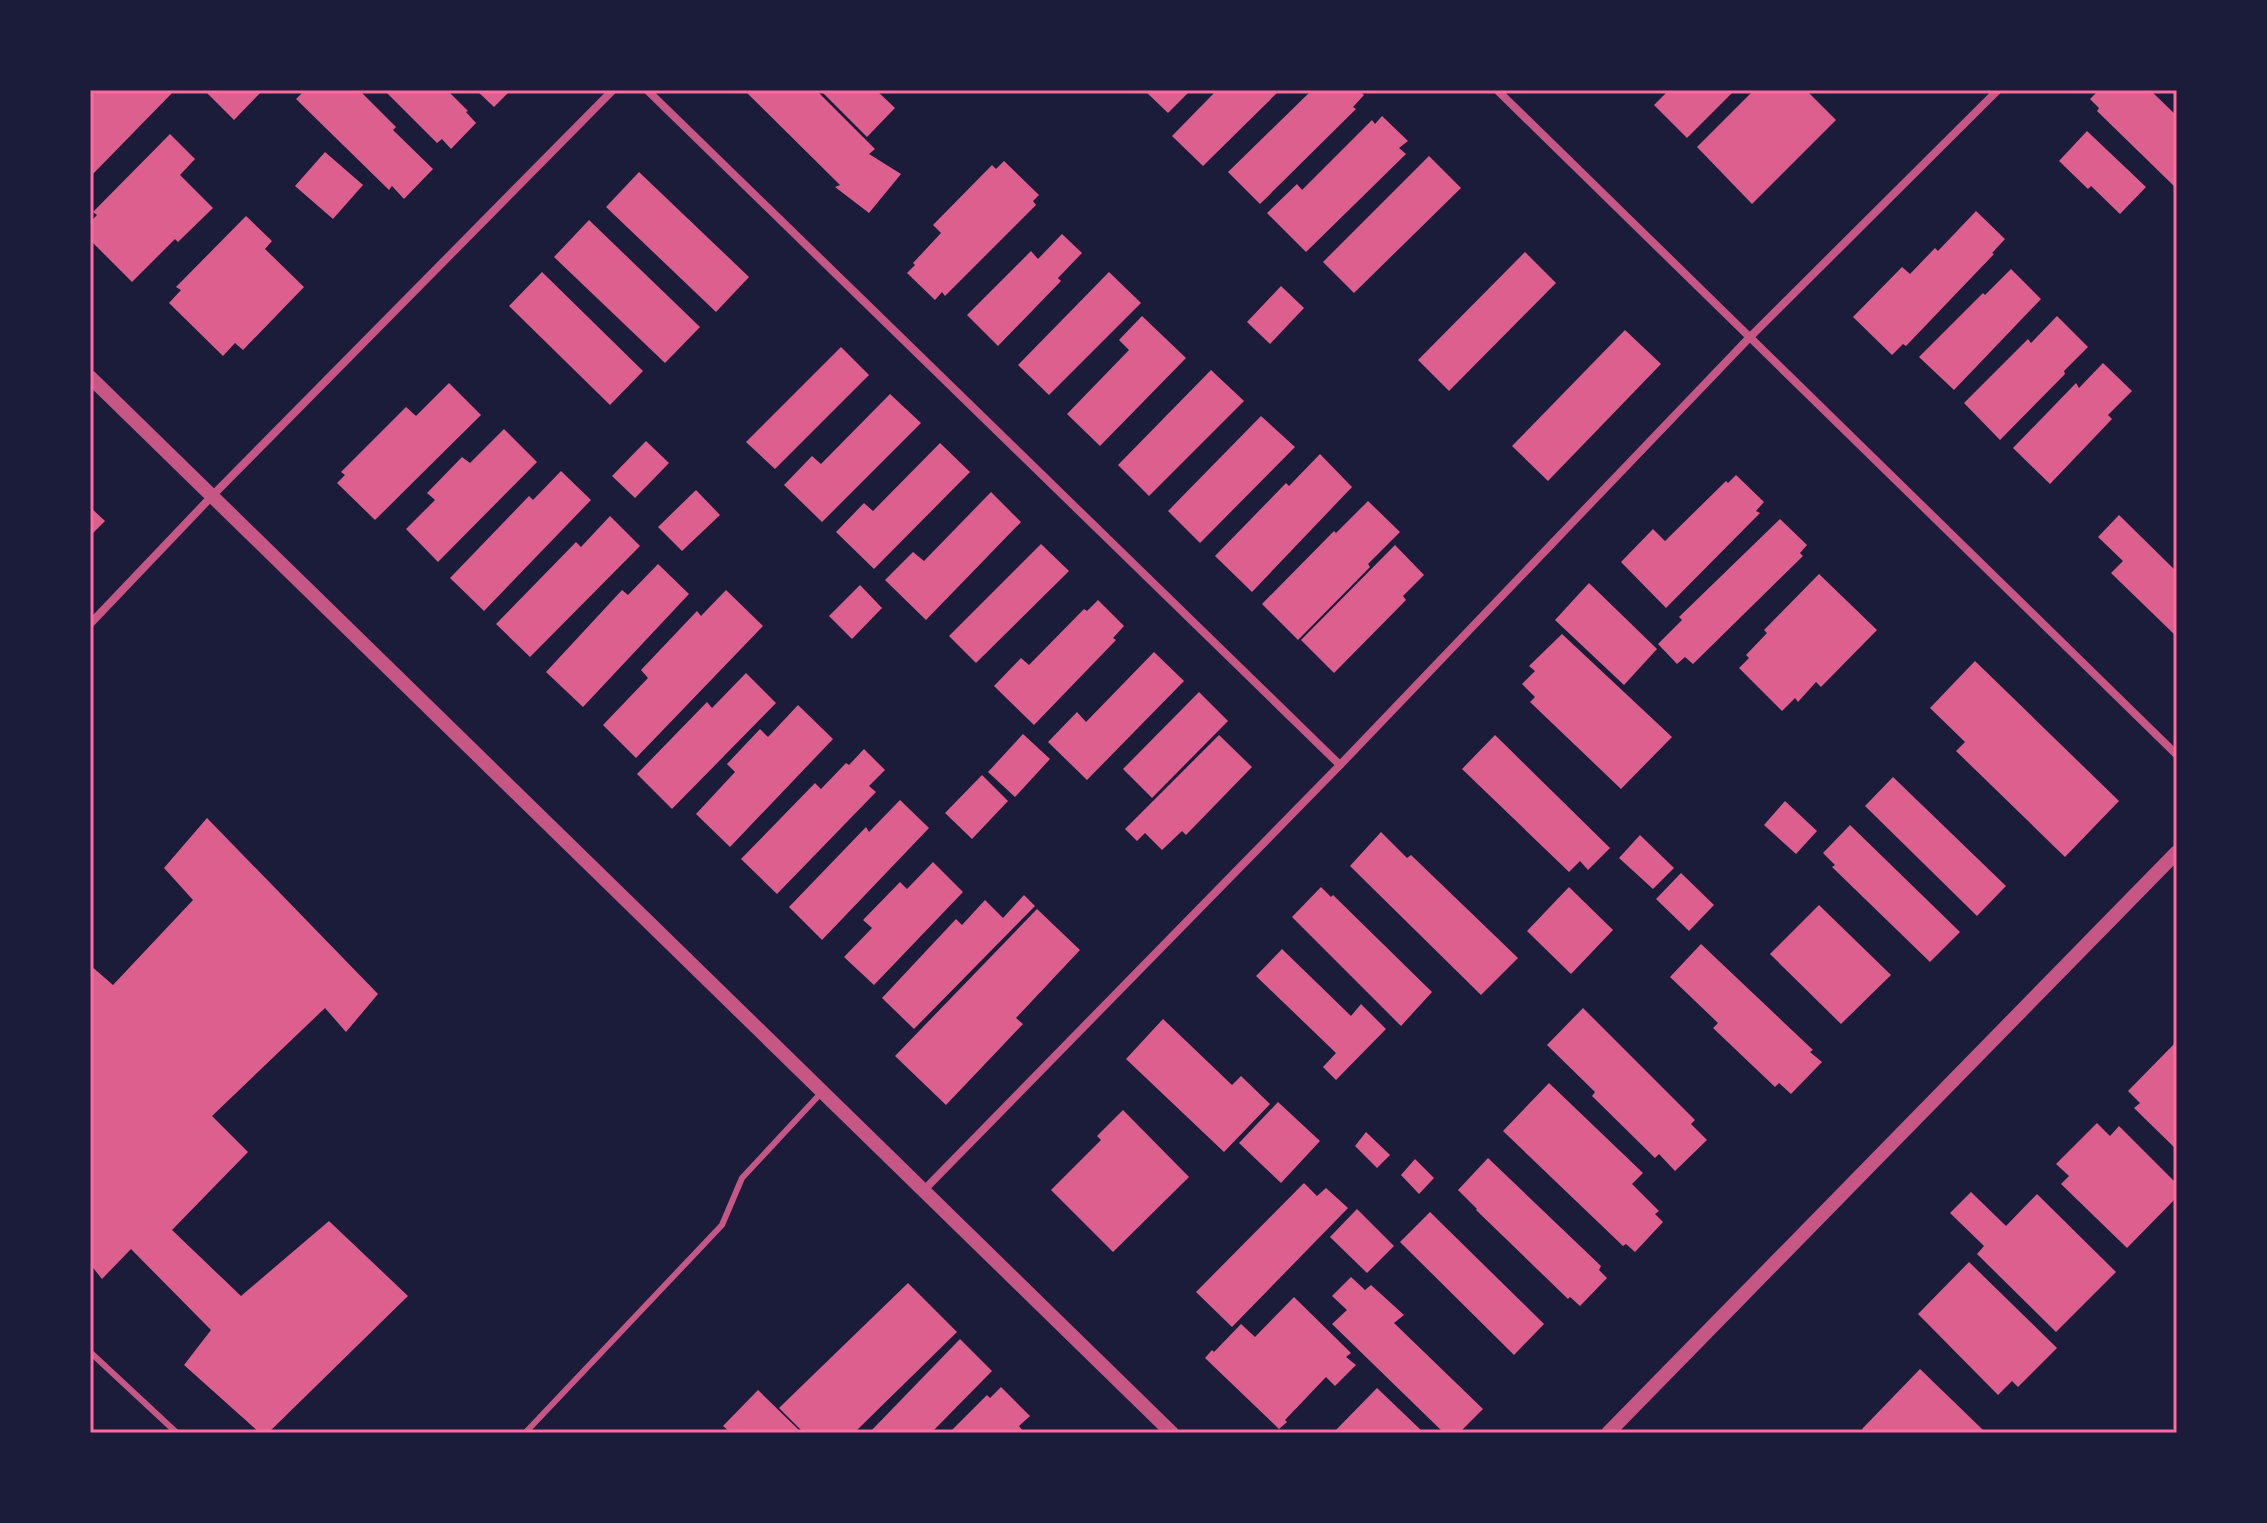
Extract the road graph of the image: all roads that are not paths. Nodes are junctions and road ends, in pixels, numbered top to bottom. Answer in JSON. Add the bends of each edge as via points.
{"nodes":[{"id":1,"x":613,"y":90,"type":"edge"},
{"id":2,"x":647,"y":90,"type":"edge"},
{"id":3,"x":1497,"y":90,"type":"edge"},
{"id":4,"x":1998,"y":90,"type":"edge"},
{"id":5,"x":1749,"y":338,"type":"junction"},
{"id":6,"x":90,"y":377,"type":"edge"},
{"id":7,"x":212,"y":496,"type":"junction"},
{"id":8,"x":90,"y":624,"type":"edge"},
{"id":9,"x":2177,"y":755,"type":"edge"},
{"id":10,"x":1340,"y":765,"type":"junction"},
{"id":11,"x":2177,"y":852,"type":"edge"},
{"id":12,"x":822,"y":1092,"type":"junction"},
{"id":13,"x":923,"y":1191,"type":"junction"},
{"id":14,"x":90,"y":1352,"type":"edge"},
{"id":15,"x":177,"y":1433,"type":"edge"},
{"id":16,"x":525,"y":1433,"type":"edge"},
{"id":17,"x":1172,"y":1433,"type":"edge"},
{"id":18,"x":1608,"y":1433,"type":"edge"}],
"edges":[{"from":1,"to":7,"type":"street"},
{"from":2,"to":10,"type":"street"},
{"from":3,"to":5,"type":"street"},
{"from":4,"to":5,"type":"street"},
{"from":5,"to":9,"type":"street"},
{"from":5,"to":10,"type":"street"},
{"from":6,"to":7,"type":"street"},
{"from":7,"to":8,"type":"street"},
{"from":7,"to":12,"type":"street"},
{"from":10,"to":13,"type":"street"},
{"from":11,"to":18,"type":"street"},
{"from":12,"to":13,"type":"street"},
{"from":12,"to":16,"type":"lane","via":[[742,1178],[722,1225]]},
{"from":13,"to":17,"type":"street"},
{"from":14,"to":15,"type":"lane"}]}
